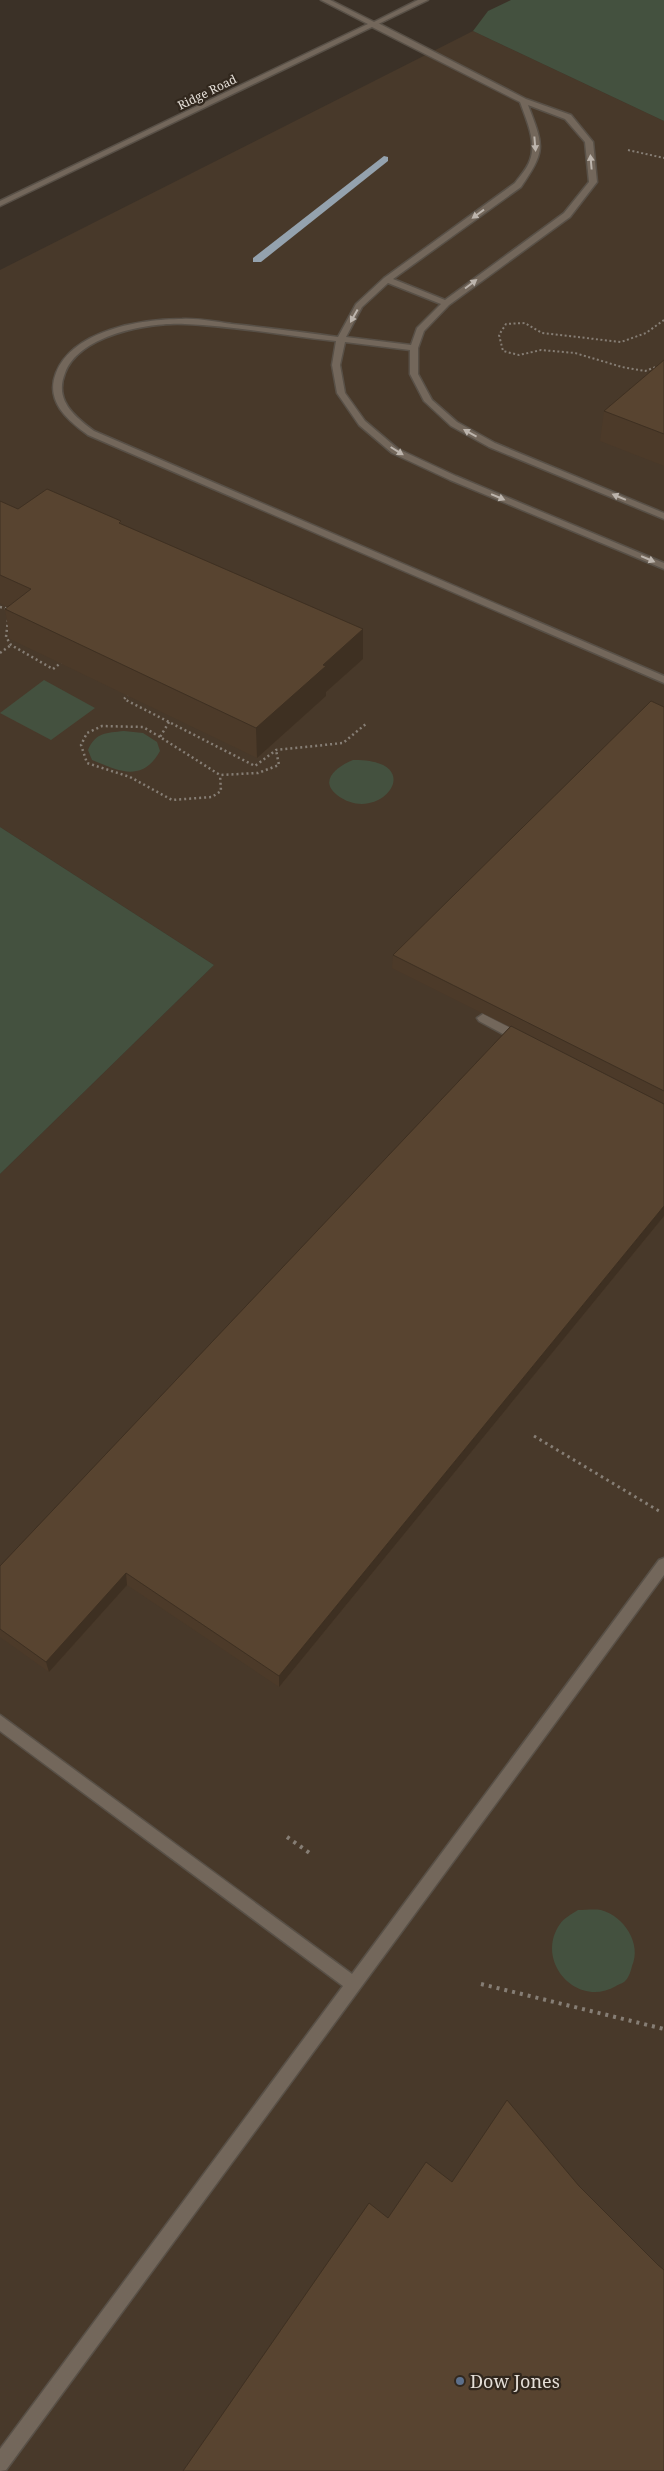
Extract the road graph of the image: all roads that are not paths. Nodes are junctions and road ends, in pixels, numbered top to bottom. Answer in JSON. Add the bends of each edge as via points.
{"nodes":[{"id":1,"x":325,"y":0,"type":"edge"},
{"id":2,"x":424,"y":0,"type":"edge"},
{"id":3,"x":373,"y":24,"type":"junction"},
{"id":4,"x":523,"y":101,"type":"junction"},
{"id":5,"x":0,"y":204,"type":"edge"},
{"id":6,"x":387,"y":280,"type":"junction"},
{"id":7,"x":446,"y":303,"type":"junction"},
{"id":8,"x":341,"y":339,"type":"junction"},
{"id":9,"x":414,"y":348,"type":"junction"},
{"id":10,"x":664,"y":516,"type":"edge"},
{"id":11,"x":664,"y":566,"type":"edge"},
{"id":12,"x":664,"y":680,"type":"edge"},
{"id":13,"x":483,"y":1018,"type":"dead end"},
{"id":14,"x":537,"y":1046,"type":"edge"},
{"id":15,"x":664,"y":1564,"type":"edge"},
{"id":16,"x":0,"y":1722,"type":"edge"},
{"id":17,"x":354,"y":1984,"type":"junction"},
{"id":18,"x":0,"y":2464,"type":"edge"}],
"edges":[{"from":1,"to":3,"type":"street"},
{"from":2,"to":3,"type":"street","name":"Ridge Road"},
{"from":3,"to":4,"type":"street"},
{"from":3,"to":5,"type":"street","name":"Ridge Road"},
{"from":4,"to":6,"type":"street","one_way":true,"via":[[534,134],[536,157],[518,185]]},
{"from":7,"to":4,"type":"street","one_way":true,"via":[[567,215],[593,182],[589,142],[568,117]]},
{"from":6,"to":7,"type":"street"},
{"from":6,"to":8,"type":"street","one_way":true,"via":[[359,306]]},
{"from":7,"to":9,"type":"street","via":[[420,330]]},
{"from":8,"to":9,"type":"street"},
{"from":8,"to":11,"type":"street","one_way":true,"via":[[336,365],[341,393],[362,423],[396,451]]},
{"from":8,"to":12,"type":"street","via":[[184,321],[148,323],[112,332],[78,348],[60,368],[55,393],[69,416],[92,433]]},
{"from":10,"to":9,"type":"street","one_way":true,"via":[[492,445],[454,424],[428,401],[414,374]]},
{"from":13,"to":14,"type":"street"},
{"from":15,"to":17,"type":"street"},
{"from":16,"to":17,"type":"street"},
{"from":17,"to":18,"type":"street"}]}
